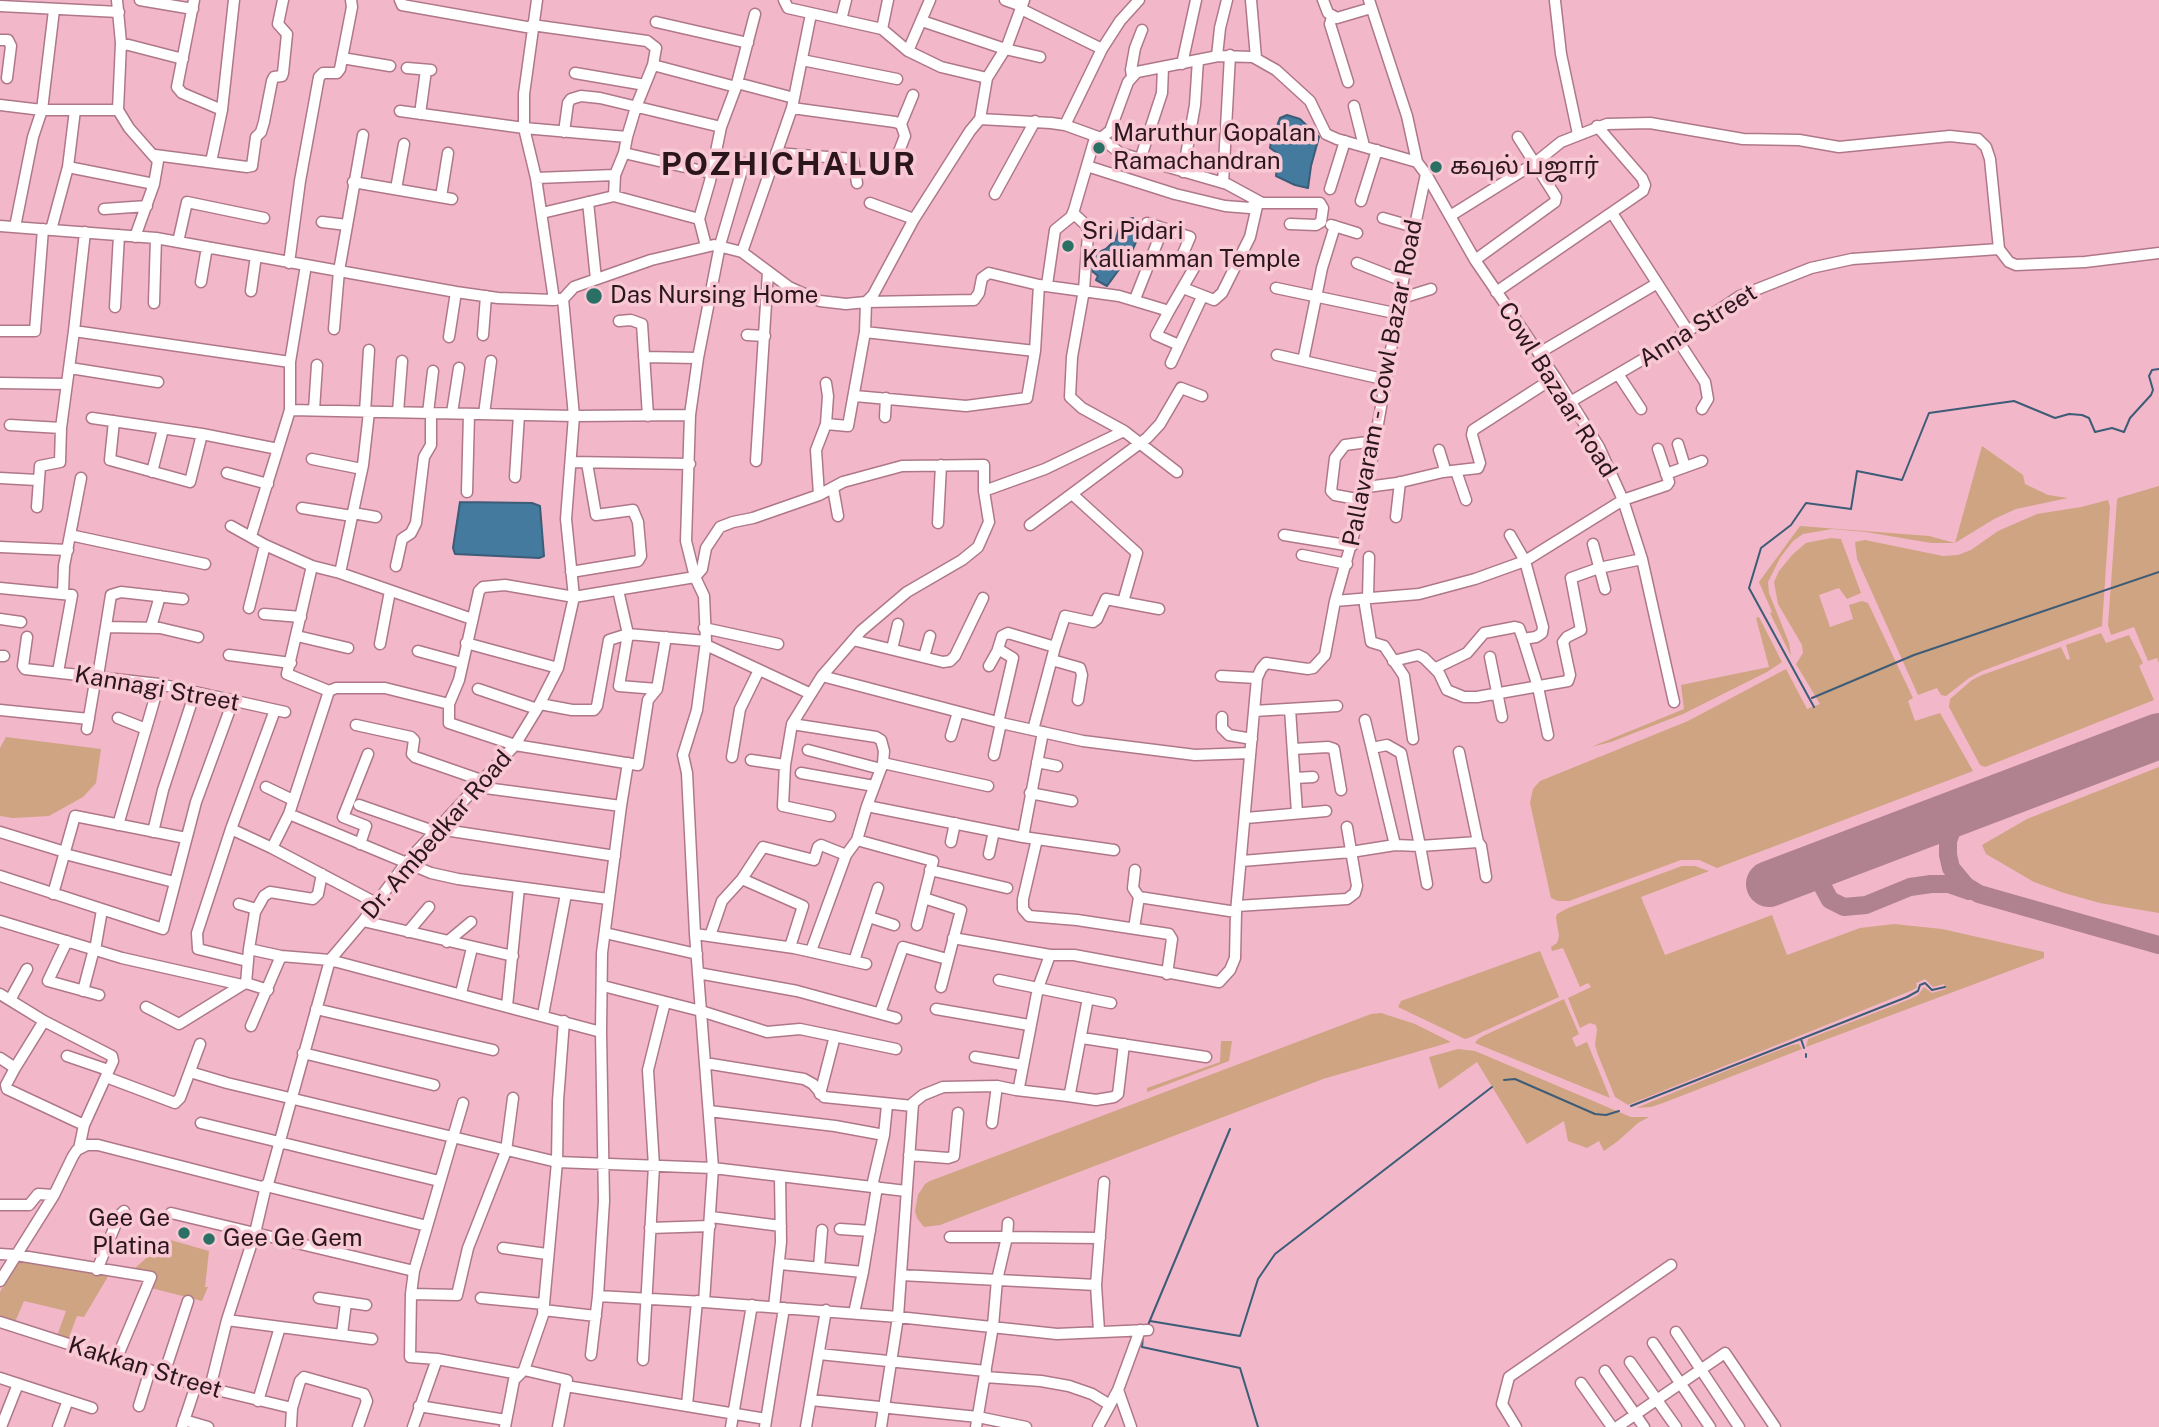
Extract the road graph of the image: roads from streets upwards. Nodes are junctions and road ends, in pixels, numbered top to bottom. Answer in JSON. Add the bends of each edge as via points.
{"nodes":[{"id":1,"x":117,"y":0,"type":"edge"},
{"id":2,"x":140,"y":0,"type":"edge"},
{"id":3,"x":234,"y":0,"type":"edge"},
{"id":4,"x":283,"y":0,"type":"edge"},
{"id":5,"x":351,"y":0,"type":"edge"},
{"id":6,"x":400,"y":0,"type":"edge"},
{"id":7,"x":537,"y":0,"type":"edge"},
{"id":8,"x":784,"y":0,"type":"edge"},
{"id":9,"x":846,"y":0,"type":"edge"},
{"id":10,"x":888,"y":0,"type":"edge"},
{"id":11,"x":930,"y":0,"type":"edge"},
{"id":12,"x":1006,"y":0,"type":"edge"},
{"id":13,"x":1139,"y":0,"type":"edge"},
{"id":14,"x":1196,"y":0,"type":"edge"},
{"id":15,"x":1227,"y":0,"type":"edge"},
{"id":16,"x":1251,"y":0,"type":"edge"},
{"id":17,"x":1323,"y":0,"type":"edge"},
{"id":18,"x":1555,"y":1,"type":"edge"},
{"id":19,"x":15,"y":3,"type":"edge"},
{"id":20,"x":193,"y":4,"type":"edge"},
{"id":21,"x":1370,"y":4,"type":"edge"},
{"id":22,"x":1022,"y":5,"type":"edge"},
{"id":23,"x":0,"y":6,"type":"edge"},
{"id":24,"x":47,"y":6,"type":"edge"},
{"id":25,"x":119,"y":12,"type":"junction"},
{"id":26,"x":755,"y":14,"type":"dead end"},
{"id":27,"x":811,"y":14,"type":"junction"},
{"id":28,"x":1332,"y":17,"type":"junction"},
{"id":29,"x":841,"y":20,"type":"junction"},
{"id":30,"x":922,"y":21,"type":"junction"},
{"id":31,"x":656,"y":22,"type":"dead end"},
{"id":32,"x":532,"y":26,"type":"junction"},
{"id":33,"x":882,"y":29,"type":"junction"},
{"id":34,"x":1142,"y":30,"type":"dead end"},
{"id":35,"x":0,"y":40,"type":"edge"},
{"id":36,"x":121,"y":43,"type":"junction"},
{"id":37,"x":748,"y":43,"type":"junction"},
{"id":38,"x":1102,"y":48,"type":"junction"},
{"id":39,"x":1005,"y":49,"type":"junction"},
{"id":40,"x":908,"y":51,"type":"junction"},
{"id":41,"x":1230,"y":55,"type":"junction"},
{"id":42,"x":1217,"y":56,"type":"junction"},
{"id":43,"x":1040,"y":57,"type":"dead end"},
{"id":44,"x":342,"y":58,"type":"junction"},
{"id":45,"x":1256,"y":58,"type":"junction"},
{"id":46,"x":183,"y":59,"type":"junction"},
{"id":47,"x":802,"y":60,"type":"junction"},
{"id":48,"x":1198,"y":60,"type":"junction"},
{"id":49,"x":1182,"y":64,"type":"junction"},
{"id":50,"x":653,"y":65,"type":"junction"},
{"id":51,"x":390,"y":66,"type":"dead end"},
{"id":52,"x":1163,"y":67,"type":"junction"},
{"id":53,"x":407,"y":68,"type":"dead end"},
{"id":54,"x":575,"y":73,"type":"dead end"},
{"id":55,"x":1132,"y":76,"type":"junction"},
{"id":56,"x":7,"y":78,"type":"dead end"},
{"id":57,"x":987,"y":78,"type":"junction"},
{"id":58,"x":897,"y":79,"type":"dead end"},
{"id":59,"x":1348,"y":82,"type":"dead end"},
{"id":60,"x":645,"y":85,"type":"junction"},
{"id":61,"x":736,"y":85,"type":"junction"},
{"id":62,"x":913,"y":95,"type":"dead end"},
{"id":63,"x":793,"y":103,"type":"junction"},
{"id":64,"x":0,"y":105,"type":"edge"},
{"id":65,"x":1354,"y":106,"type":"dead end"},
{"id":66,"x":636,"y":107,"type":"junction"},
{"id":67,"x":42,"y":110,"type":"junction"},
{"id":68,"x":75,"y":110,"type":"junction"},
{"id":69,"x":118,"y":110,"type":"junction"},
{"id":70,"x":222,"y":110,"type":"junction"},
{"id":71,"x":400,"y":111,"type":"dead end"},
{"id":72,"x":420,"y":114,"type":"junction"},
{"id":73,"x":980,"y":119,"type":"junction"},
{"id":74,"x":1035,"y":121,"type":"junction"},
{"id":75,"x":901,"y":124,"type":"junction"},
{"id":76,"x":1065,"y":125,"type":"junction"},
{"id":77,"x":1597,"y":126,"type":"junction"},
{"id":78,"x":721,"y":127,"type":"junction"},
{"id":79,"x":524,"y":128,"type":"junction"},
{"id":80,"x":564,"y":132,"type":"junction"},
{"id":81,"x":1578,"y":134,"type":"junction"},
{"id":82,"x":362,"y":135,"type":"dead end"},
{"id":83,"x":1518,"y":136,"type":"dead end"},
{"id":84,"x":626,"y":137,"type":"junction"},
{"id":85,"x":1098,"y":138,"type":"junction"},
{"id":86,"x":1345,"y":141,"type":"junction"},
{"id":87,"x":404,"y":144,"type":"dead end"},
{"id":88,"x":1364,"y":146,"type":"junction"},
{"id":89,"x":1377,"y":150,"type":"junction"},
{"id":90,"x":776,"y":152,"type":"junction"},
{"id":91,"x":448,"y":153,"type":"dead end"},
{"id":92,"x":624,"y":153,"type":"junction"},
{"id":93,"x":898,"y":153,"type":"dead end"},
{"id":94,"x":155,"y":155,"type":"junction"},
{"id":95,"x":1140,"y":160,"type":"junction"},
{"id":96,"x":211,"y":162,"type":"junction"},
{"id":97,"x":1417,"y":162,"type":"junction"},
{"id":98,"x":744,"y":163,"type":"dead end"},
{"id":99,"x":1535,"y":163,"type":"junction"},
{"id":100,"x":1087,"y":166,"type":"junction"},
{"id":101,"x":68,"y":167,"type":"junction"},
{"id":102,"x":1183,"y":172,"type":"junction"},
{"id":103,"x":712,"y":173,"type":"junction"},
{"id":104,"x":1426,"y":174,"type":"junction"},
{"id":105,"x":615,"y":175,"type":"junction"},
{"id":106,"x":536,"y":178,"type":"junction"},
{"id":107,"x":353,"y":182,"type":"junction"},
{"id":108,"x":857,"y":183,"type":"dead end"},
{"id":109,"x":1223,"y":183,"type":"junction"},
{"id":110,"x":155,"y":184,"type":"junction"},
{"id":111,"x":396,"y":189,"type":"junction"},
{"id":112,"x":1329,"y":189,"type":"dead end"},
{"id":113,"x":995,"y":194,"type":"dead end"},
{"id":114,"x":614,"y":196,"type":"junction"},
{"id":115,"x":1258,"y":201,"type":"junction"},
{"id":116,"x":1361,"y":201,"type":"dead end"},
{"id":117,"x":587,"y":202,"type":"junction"},
{"id":118,"x":870,"y":203,"type":"dead end"},
{"id":119,"x":146,"y":206,"type":"junction"},
{"id":120,"x":104,"y":209,"type":"dead end"},
{"id":121,"x":542,"y":213,"type":"junction"},
{"id":122,"x":1073,"y":213,"type":"junction"},
{"id":123,"x":1612,"y":213,"type":"junction"},
{"id":124,"x":1450,"y":216,"type":"junction"},
{"id":125,"x":264,"y":218,"type":"dead end"},
{"id":126,"x":1383,"y":218,"type":"dead end"},
{"id":127,"x":699,"y":219,"type":"junction"},
{"id":128,"x":914,"y":219,"type":"junction"},
{"id":129,"x":322,"y":222,"type":"dead end"},
{"id":130,"x":1147,"y":222,"type":"dead end"},
{"id":131,"x":1321,"y":222,"type":"junction"},
{"id":132,"x":1290,"y":224,"type":"dead end"},
{"id":133,"x":347,"y":225,"type":"junction"},
{"id":134,"x":0,"y":226,"type":"edge"},
{"id":135,"x":1335,"y":226,"type":"junction"},
{"id":136,"x":15,"y":227,"type":"junction"},
{"id":137,"x":1414,"y":227,"type":"junction"},
{"id":138,"x":1163,"y":228,"type":"junction"},
{"id":139,"x":47,"y":229,"type":"junction"},
{"id":140,"x":85,"y":232,"type":"junction"},
{"id":141,"x":1357,"y":233,"type":"dead end"},
{"id":142,"x":120,"y":235,"type":"junction"},
{"id":143,"x":135,"y":237,"type":"junction"},
{"id":144,"x":156,"y":238,"type":"junction"},
{"id":145,"x":178,"y":242,"type":"junction"},
{"id":146,"x":720,"y":245,"type":"junction"},
{"id":147,"x":706,"y":246,"type":"junction"},
{"id":148,"x":207,"y":247,"type":"junction"},
{"id":149,"x":1999,"y":249,"type":"junction"},
{"id":150,"x":742,"y":252,"type":"junction"},
{"id":151,"x":2159,"y":253,"type":"edge"},
{"id":152,"x":256,"y":256,"type":"junction"},
{"id":153,"x":1475,"y":260,"type":"junction"},
{"id":154,"x":289,"y":263,"type":"junction"},
{"id":155,"x":1357,"y":263,"type":"dead end"},
{"id":156,"x":306,"y":265,"type":"junction"},
{"id":157,"x":340,"y":271,"type":"junction"},
{"id":158,"x":768,"y":272,"type":"junction"},
{"id":159,"x":596,"y":279,"type":"junction"},
{"id":160,"x":1404,"y":281,"type":"junction"},
{"id":161,"x":201,"y":282,"type":"dead end"},
{"id":162,"x":1656,"y":284,"type":"junction"},
{"id":163,"x":1043,"y":285,"type":"junction"},
{"id":164,"x":1182,"y":288,"type":"junction"},
{"id":165,"x":1276,"y":288,"type":"dead end"},
{"id":166,"x":1431,"y":289,"type":"dead end"},
{"id":167,"x":1084,"y":290,"type":"junction"},
{"id":168,"x":251,"y":291,"type":"dead end"},
{"id":169,"x":456,"y":292,"type":"junction"},
{"id":170,"x":1496,"y":292,"type":"junction"},
{"id":171,"x":486,"y":296,"type":"junction"},
{"id":172,"x":1318,"y":296,"type":"junction"},
{"id":173,"x":1202,"y":297,"type":"junction"},
{"id":174,"x":1402,"y":298,"type":"junction"},
{"id":175,"x":559,"y":299,"type":"junction"},
{"id":176,"x":1135,"y":299,"type":"junction"},
{"id":177,"x":866,"y":302,"type":"junction"},
{"id":178,"x":154,"y":303,"type":"dead end"},
{"id":179,"x":115,"y":307,"type":"dead end"},
{"id":180,"x":1169,"y":311,"type":"junction"},
{"id":181,"x":1399,"y":314,"type":"junction"},
{"id":182,"x":619,"y":321,"type":"dead end"},
{"id":183,"x":334,"y":329,"type":"dead end"},
{"id":184,"x":0,"y":331,"type":"edge"},
{"id":185,"x":74,"y":331,"type":"junction"},
{"id":186,"x":1688,"y":331,"type":"junction"},
{"id":187,"x":865,"y":332,"type":"junction"},
{"id":188,"x":483,"y":335,"type":"dead end"},
{"id":189,"x":747,"y":335,"type":"dead end"},
{"id":190,"x":765,"y":336,"type":"junction"},
{"id":191,"x":449,"y":337,"type":"dead end"},
{"id":192,"x":1677,"y":338,"type":"junction"},
{"id":193,"x":1179,"y":345,"type":"junction"},
{"id":194,"x":369,"y":350,"type":"dead end"},
{"id":195,"x":1035,"y":351,"type":"junction"},
{"id":196,"x":1539,"y":353,"type":"junction"},
{"id":197,"x":1277,"y":355,"type":"dead end"},
{"id":198,"x":645,"y":357,"type":"junction"},
{"id":199,"x":698,"y":358,"type":"junction"},
{"id":200,"x":402,"y":361,"type":"dead end"},
{"id":201,"x":1303,"y":361,"type":"junction"},
{"id":202,"x":290,"y":362,"type":"junction"},
{"id":203,"x":491,"y":362,"type":"dead end"},
{"id":204,"x":1171,"y":363,"type":"dead end"},
{"id":205,"x":317,"y":365,"type":"dead end"},
{"id":206,"x":70,"y":368,"type":"junction"},
{"id":207,"x":458,"y":368,"type":"dead end"},
{"id":208,"x":433,"y":371,"type":"dead end"},
{"id":209,"x":1618,"y":374,"type":"junction"},
{"id":210,"x":1555,"y":377,"type":"junction"},
{"id":211,"x":1387,"y":380,"type":"junction"},
{"id":212,"x":158,"y":382,"type":"dead end"},
{"id":213,"x":0,"y":383,"type":"edge"},
{"id":214,"x":826,"y":383,"type":"dead end"},
{"id":215,"x":68,"y":384,"type":"junction"},
{"id":216,"x":855,"y":396,"type":"junction"},
{"id":217,"x":1202,"y":397,"type":"dead end"},
{"id":218,"x":886,"y":398,"type":"junction"},
{"id":219,"x":1570,"y":402,"type":"junction"},
{"id":220,"x":1641,"y":409,"type":"dead end"},
{"id":221,"x":1702,"y":409,"type":"dead end"},
{"id":222,"x":290,"y":410,"type":"junction"},
{"id":223,"x":314,"y":410,"type":"junction"},
{"id":224,"x":367,"y":412,"type":"junction"},
{"id":225,"x":398,"y":412,"type":"junction"},
{"id":226,"x":429,"y":413,"type":"junction"},
{"id":227,"x":452,"y":414,"type":"junction"},
{"id":228,"x":469,"y":414,"type":"junction"},
{"id":229,"x":484,"y":414,"type":"junction"},
{"id":230,"x":519,"y":415,"type":"junction"},
{"id":231,"x":648,"y":415,"type":"junction"},
{"id":232,"x":690,"y":415,"type":"junction"},
{"id":233,"x":574,"y":416,"type":"junction"},
{"id":234,"x":885,"y":417,"type":"dead end"},
{"id":235,"x":92,"y":418,"type":"dead end"},
{"id":236,"x":114,"y":421,"type":"junction"},
{"id":237,"x":826,"y":424,"type":"junction"},
{"id":238,"x":10,"y":425,"type":"dead end"},
{"id":239,"x":61,"y":428,"type":"junction"},
{"id":240,"x":163,"y":429,"type":"junction"},
{"id":241,"x":1124,"y":431,"type":"junction"},
{"id":242,"x":202,"y":434,"type":"junction"},
{"id":243,"x":1376,"y":441,"type":"junction"},
{"id":244,"x":1138,"y":443,"type":"junction"},
{"id":245,"x":1678,"y":444,"type":"dead end"},
{"id":246,"x":278,"y":449,"type":"junction"},
{"id":247,"x":1658,"y":449,"type":"dead end"},
{"id":248,"x":1439,"y":450,"type":"dead end"},
{"id":249,"x":312,"y":459,"type":"dead end"},
{"id":250,"x":756,"y":461,"type":"dead end"},
{"id":251,"x":1702,"y":461,"type":"dead end"},
{"id":252,"x":572,"y":463,"type":"junction"},
{"id":253,"x":587,"y":463,"type":"junction"},
{"id":254,"x":690,"y":464,"type":"junction"},
{"id":255,"x":941,"y":465,"type":"junction"},
{"id":256,"x":1685,"y":467,"type":"junction"},
{"id":257,"x":362,"y":468,"type":"junction"},
{"id":258,"x":1456,"y":471,"type":"junction"},
{"id":259,"x":152,"y":472,"type":"junction"},
{"id":260,"x":1177,"y":472,"type":"dead end"},
{"id":261,"x":1443,"y":472,"type":"junction"},
{"id":262,"x":227,"y":473,"type":"dead end"},
{"id":263,"x":1666,"y":474,"type":"junction"},
{"id":264,"x":515,"y":477,"type":"dead end"},
{"id":265,"x":0,"y":478,"type":"edge"},
{"id":266,"x":81,"y":478,"type":"dead end"},
{"id":267,"x":37,"y":480,"type":"junction"},
{"id":268,"x":1400,"y":482,"type":"junction"},
{"id":269,"x":268,"y":484,"type":"junction"},
{"id":270,"x":1367,"y":486,"type":"junction"},
{"id":271,"x":833,"y":488,"type":"junction"},
{"id":272,"x":984,"y":491,"type":"junction"},
{"id":273,"x":467,"y":492,"type":"dead end"},
{"id":274,"x":1072,"y":494,"type":"junction"},
{"id":275,"x":819,"y":495,"type":"junction"},
{"id":276,"x":1362,"y":500,"type":"junction"},
{"id":277,"x":1466,"y":500,"type":"dead end"},
{"id":278,"x":1623,"y":500,"type":"junction"},
{"id":279,"x":37,"y":507,"type":"dead end"},
{"id":280,"x":302,"y":508,"type":"dead end"},
{"id":281,"x":352,"y":514,"type":"junction"},
{"id":282,"x":838,"y":516,"type":"dead end"},
{"id":283,"x":376,"y":517,"type":"dead end"},
{"id":284,"x":1395,"y":517,"type":"dead end"},
{"id":285,"x":938,"y":523,"type":"dead end"},
{"id":286,"x":1030,"y":525,"type":"dead end"},
{"id":287,"x":230,"y":526,"type":"dead end"},
{"id":288,"x":70,"y":535,"type":"junction"},
{"id":289,"x":1284,"y":535,"type":"dead end"},
{"id":290,"x":1510,"y":535,"type":"dead end"},
{"id":291,"x":251,"y":536,"type":"junction"},
{"id":292,"x":1593,"y":544,"type":"dead end"},
{"id":293,"x":265,"y":545,"type":"junction"},
{"id":294,"x":1352,"y":546,"type":"junction"},
{"id":295,"x":0,"y":547,"type":"edge"},
{"id":296,"x":68,"y":550,"type":"junction"},
{"id":297,"x":1303,"y":555,"type":"dead end"},
{"id":298,"x":1369,"y":557,"type":"dead end"},
{"id":299,"x":1642,"y":559,"type":"junction"},
{"id":300,"x":1525,"y":561,"type":"junction"},
{"id":301,"x":205,"y":564,"type":"dead end"},
{"id":302,"x":1346,"y":564,"type":"junction"},
{"id":303,"x":312,"y":566,"type":"junction"},
{"id":304,"x":396,"y":566,"type":"dead end"},
{"id":305,"x":1599,"y":568,"type":"junction"},
{"id":306,"x":571,"y":572,"type":"junction"},
{"id":307,"x":340,"y":573,"type":"junction"},
{"id":308,"x":695,"y":577,"type":"junction"},
{"id":309,"x":0,"y":587,"type":"edge"},
{"id":310,"x":1605,"y":589,"type":"dead end"},
{"id":311,"x":618,"y":590,"type":"junction"},
{"id":312,"x":390,"y":591,"type":"junction"},
{"id":313,"x":63,"y":594,"type":"junction"},
{"id":314,"x":160,"y":596,"type":"junction"},
{"id":315,"x":574,"y":597,"type":"junction"},
{"id":316,"x":983,"y":598,"type":"dead end"},
{"id":317,"x":1366,"y":598,"type":"junction"},
{"id":318,"x":183,"y":599,"type":"dead end"},
{"id":319,"x":1335,"y":601,"type":"junction"},
{"id":320,"x":1123,"y":602,"type":"junction"},
{"id":321,"x":249,"y":608,"type":"dead end"},
{"id":322,"x":1158,"y":609,"type":"dead end"},
{"id":323,"x":264,"y":614,"type":"dead end"},
{"id":324,"x":301,"y":617,"type":"junction"},
{"id":325,"x":0,"y":619,"type":"edge"},
{"id":326,"x":472,"y":619,"type":"junction"},
{"id":327,"x":21,"y":622,"type":"dead end"},
{"id":328,"x":898,"y":624,"type":"dead end"},
{"id":329,"x":106,"y":627,"type":"junction"},
{"id":330,"x":151,"y":627,"type":"junction"},
{"id":331,"x":704,"y":628,"type":"junction"},
{"id":332,"x":628,"y":634,"type":"junction"},
{"id":333,"x":296,"y":636,"type":"junction"},
{"id":334,"x":930,"y":636,"type":"dead end"},
{"id":335,"x":27,"y":637,"type":"dead end"},
{"id":336,"x":198,"y":638,"type":"dead end"},
{"id":337,"x":666,"y":638,"type":"junction"},
{"id":338,"x":1523,"y":639,"type":"junction"},
{"id":339,"x":853,"y":640,"type":"junction"},
{"id":340,"x":466,"y":643,"type":"junction"},
{"id":341,"x":706,"y":643,"type":"junction"},
{"id":342,"x":380,"y":644,"type":"dead end"},
{"id":343,"x":778,"y":644,"type":"dead end"},
{"id":344,"x":1055,"y":647,"type":"junction"},
{"id":345,"x":348,"y":648,"type":"dead end"},
{"id":346,"x":892,"y":649,"type":"junction"},
{"id":347,"x":998,"y":650,"type":"junction"},
{"id":348,"x":418,"y":651,"type":"dead end"},
{"id":349,"x":229,"y":654,"type":"dead end"},
{"id":350,"x":924,"y":657,"type":"junction"},
{"id":351,"x":1490,"y":657,"type":"dead end"},
{"id":352,"x":1052,"y":660,"type":"junction"},
{"id":353,"x":1393,"y":661,"type":"junction"},
{"id":354,"x":291,"y":663,"type":"junction"},
{"id":355,"x":462,"y":663,"type":"junction"},
{"id":356,"x":989,"y":666,"type":"dead end"},
{"id":357,"x":558,"y":668,"type":"junction"},
{"id":358,"x":1436,"y":668,"type":"junction"},
{"id":359,"x":759,"y":670,"type":"junction"},
{"id":360,"x":58,"y":672,"type":"junction"},
{"id":361,"x":97,"y":676,"type":"junction"},
{"id":362,"x":822,"y":676,"type":"junction"},
{"id":363,"x":1221,"y":676,"type":"dead end"},
{"id":364,"x":1257,"y":678,"type":"junction"},
{"id":365,"x":159,"y":684,"type":"junction"},
{"id":366,"x":1538,"y":687,"type":"junction"},
{"id":367,"x":478,"y":689,"type":"dead end"},
{"id":368,"x":657,"y":689,"type":"junction"},
{"id":369,"x":329,"y":691,"type":"junction"},
{"id":370,"x":195,"y":692,"type":"junction"},
{"id":371,"x":811,"y":694,"type":"junction"},
{"id":372,"x":1497,"y":694,"type":"junction"},
{"id":373,"x":1078,"y":700,"type":"dead end"},
{"id":374,"x":233,"y":701,"type":"junction"},
{"id":375,"x":1674,"y":702,"type":"dead end"},
{"id":376,"x":449,"y":704,"type":"junction"},
{"id":377,"x":539,"y":706,"type":"junction"},
{"id":378,"x":1338,"y":706,"type":"dead end"},
{"id":379,"x":1290,"y":709,"type":"junction"},
{"id":380,"x":0,"y":710,"type":"edge"},
{"id":381,"x":1255,"y":711,"type":"junction"},
{"id":382,"x":958,"y":712,"type":"junction"},
{"id":383,"x":1222,"y":717,"type":"dead end"},
{"id":384,"x":1502,"y":717,"type":"dead end"},
{"id":385,"x":118,"y":719,"type":"dead end"},
{"id":386,"x":1365,"y":720,"type":"dead end"},
{"id":387,"x":1000,"y":723,"type":"junction"},
{"id":388,"x":792,"y":724,"type":"junction"},
{"id":389,"x":356,"y":725,"type":"dead end"},
{"id":390,"x":146,"y":729,"type":"junction"},
{"id":391,"x":1038,"y":731,"type":"junction"},
{"id":392,"x":1548,"y":735,"type":"dead end"},
{"id":393,"x":951,"y":736,"type":"dead end"},
{"id":394,"x":1251,"y":738,"type":"junction"},
{"id":395,"x":1413,"y":739,"type":"dead end"},
{"id":396,"x":515,"y":745,"type":"junction"},
{"id":397,"x":1372,"y":748,"type":"junction"},
{"id":398,"x":1293,"y":749,"type":"junction"},
{"id":399,"x":808,"y":750,"type":"dead end"},
{"id":400,"x":1459,"y":752,"type":"dead end"},
{"id":401,"x":1250,"y":753,"type":"junction"},
{"id":402,"x":368,"y":754,"type":"dead end"},
{"id":403,"x":994,"y":755,"type":"dead end"},
{"id":404,"x":732,"y":757,"type":"dead end"},
{"id":405,"x":751,"y":760,"type":"dead end"},
{"id":406,"x":1037,"y":762,"type":"junction"},
{"id":407,"x":628,"y":763,"type":"junction"},
{"id":408,"x":785,"y":765,"type":"junction"},
{"id":409,"x":882,"y":766,"type":"junction"},
{"id":410,"x":1057,"y":766,"type":"dead end"},
{"id":411,"x":801,"y":773,"type":"dead end"},
{"id":412,"x":1313,"y":777,"type":"dead end"},
{"id":413,"x":1295,"y":778,"type":"junction"},
{"id":414,"x":481,"y":784,"type":"junction"},
{"id":415,"x":874,"y":786,"type":"junction"},
{"id":416,"x":988,"y":786,"type":"dead end"},
{"id":417,"x":266,"y":787,"type":"dead end"},
{"id":418,"x":1341,"y":790,"type":"dead end"},
{"id":419,"x":1030,"y":793,"type":"junction"},
{"id":420,"x":293,"y":800,"type":"junction"},
{"id":421,"x":1072,"y":801,"type":"dead end"},
{"id":422,"x":359,"y":805,"type":"dead end"},
{"id":423,"x":621,"y":806,"type":"junction"},
{"id":424,"x":867,"y":806,"type":"junction"},
{"id":425,"x":1326,"y":811,"type":"dead end"},
{"id":426,"x":1297,"y":813,"type":"junction"},
{"id":427,"x":289,"y":814,"type":"junction"},
{"id":428,"x":830,"y":816,"type":"dead end"},
{"id":429,"x":1245,"y":818,"type":"junction"},
{"id":430,"x":955,"y":823,"type":"junction"},
{"id":431,"x":118,"y":825,"type":"junction"},
{"id":432,"x":1347,"y":827,"type":"dead end"},
{"id":433,"x":231,"y":830,"type":"junction"},
{"id":434,"x":437,"y":831,"type":"junction"},
{"id":435,"x":994,"y":831,"type":"junction"},
{"id":436,"x":0,"y":832,"type":"edge"},
{"id":437,"x":153,"y":832,"type":"junction"},
{"id":438,"x":1023,"y":837,"type":"junction"},
{"id":439,"x":186,"y":838,"type":"junction"},
{"id":440,"x":1037,"y":839,"type":"junction"},
{"id":441,"x":857,"y":840,"type":"junction"},
{"id":442,"x":951,"y":842,"type":"dead end"},
{"id":443,"x":1478,"y":842,"type":"junction"},
{"id":444,"x":360,"y":844,"type":"junction"},
{"id":445,"x":1395,"y":845,"type":"junction"},
{"id":446,"x":1420,"y":846,"type":"junction"},
{"id":447,"x":272,"y":848,"type":"junction"},
{"id":448,"x":1114,"y":850,"type":"dead end"},
{"id":449,"x":1351,"y":852,"type":"junction"},
{"id":450,"x":65,"y":853,"type":"junction"},
{"id":451,"x":989,"y":854,"type":"dead end"},
{"id":452,"x":846,"y":855,"type":"junction"},
{"id":453,"x":615,"y":856,"type":"junction"},
{"id":454,"x":1242,"y":861,"type":"junction"},
{"id":455,"x":406,"y":863,"type":"junction"},
{"id":456,"x":930,"y":870,"type":"junction"},
{"id":457,"x":1135,"y":870,"type":"dead end"},
{"id":458,"x":322,"y":874,"type":"junction"},
{"id":459,"x":0,"y":876,"type":"edge"},
{"id":460,"x":1486,"y":877,"type":"dead end"},
{"id":461,"x":742,"y":879,"type":"junction"},
{"id":462,"x":174,"y":882,"type":"junction"},
{"id":463,"x":1427,"y":884,"type":"dead end"},
{"id":464,"x":519,"y":888,"type":"junction"},
{"id":465,"x":878,"y":888,"type":"dead end"},
{"id":466,"x":1007,"y":888,"type":"dead end"},
{"id":467,"x":54,"y":894,"type":"junction"},
{"id":468,"x":566,"y":894,"type":"junction"},
{"id":469,"x":1139,"y":897,"type":"junction"},
{"id":470,"x":924,"y":898,"type":"junction"},
{"id":471,"x":608,"y":899,"type":"junction"},
{"id":472,"x":376,"y":903,"type":"junction"},
{"id":473,"x":239,"y":904,"type":"dead end"},
{"id":474,"x":429,"y":907,"type":"dead end"},
{"id":475,"x":256,"y":909,"type":"junction"},
{"id":476,"x":1236,"y":909,"type":"junction"},
{"id":477,"x":103,"y":910,"type":"junction"},
{"id":478,"x":869,"y":917,"type":"junction"},
{"id":479,"x":0,"y":921,"type":"edge"},
{"id":480,"x":363,"y":921,"type":"junction"},
{"id":481,"x":471,"y":922,"type":"dead end"},
{"id":482,"x":894,"y":925,"type":"dead end"},
{"id":483,"x":916,"y":925,"type":"dead end"},
{"id":484,"x":1134,"y":928,"type":"junction"},
{"id":485,"x":408,"y":932,"type":"junction"},
{"id":486,"x":605,"y":933,"type":"junction"},
{"id":487,"x":695,"y":934,"type":"junction"},
{"id":488,"x":710,"y":936,"type":"junction"},
{"id":489,"x":953,"y":938,"type":"junction"},
{"id":490,"x":67,"y":941,"type":"junction"},
{"id":491,"x":447,"y":942,"type":"junction"},
{"id":492,"x":790,"y":947,"type":"junction"},
{"id":493,"x":472,"y":948,"type":"junction"},
{"id":494,"x":249,"y":949,"type":"junction"},
{"id":495,"x":94,"y":950,"type":"junction"},
{"id":496,"x":811,"y":951,"type":"junction"},
{"id":497,"x":696,"y":954,"type":"junction"},
{"id":498,"x":1050,"y":955,"type":"junction"},
{"id":499,"x":281,"y":956,"type":"junction"},
{"id":500,"x":513,"y":956,"type":"junction"},
{"id":501,"x":947,"y":959,"type":"junction"},
{"id":502,"x":330,"y":960,"type":"junction"},
{"id":503,"x":247,"y":961,"type":"junction"},
{"id":504,"x":854,"y":961,"type":"junction"},
{"id":505,"x":866,"y":964,"type":"dead end"},
{"id":506,"x":27,"y":969,"type":"dead end"},
{"id":507,"x":698,"y":973,"type":"junction"},
{"id":508,"x":1167,"y":974,"type":"junction"},
{"id":509,"x":999,"y":980,"type":"dead end"},
{"id":510,"x":244,"y":984,"type":"junction"},
{"id":511,"x":603,"y":986,"type":"junction"},
{"id":512,"x":942,"y":987,"type":"dead end"},
{"id":513,"x":1038,"y":988,"type":"junction"},
{"id":514,"x":268,"y":990,"type":"junction"},
{"id":515,"x":82,"y":991,"type":"junction"},
{"id":516,"x":461,"y":993,"type":"junction"},
{"id":517,"x":0,"y":994,"type":"edge"},
{"id":518,"x":99,"y":995,"type":"dead end"},
{"id":519,"x":1088,"y":998,"type":"junction"},
{"id":520,"x":10,"y":1000,"type":"junction"},
{"id":521,"x":665,"y":1002,"type":"junction"},
{"id":522,"x":1111,"y":1003,"type":"dead end"},
{"id":523,"x":508,"y":1006,"type":"junction"},
{"id":524,"x":146,"y":1007,"type":"dead end"},
{"id":525,"x":316,"y":1009,"type":"junction"},
{"id":526,"x":936,"y":1009,"type":"dead end"},
{"id":527,"x":701,"y":1011,"type":"junction"},
{"id":528,"x":880,"y":1013,"type":"junction"},
{"id":529,"x":543,"y":1015,"type":"junction"},
{"id":530,"x":896,"y":1017,"type":"dead end"},
{"id":531,"x":44,"y":1021,"type":"junction"},
{"id":532,"x":564,"y":1021,"type":"junction"},
{"id":533,"x":1029,"y":1025,"type":"junction"},
{"id":534,"x":251,"y":1026,"type":"dead end"},
{"id":535,"x":601,"y":1032,"type":"junction"},
{"id":536,"x":835,"y":1036,"type":"junction"},
{"id":537,"x":1082,"y":1038,"type":"junction"},
{"id":538,"x":200,"y":1044,"type":"dead end"},
{"id":539,"x":1124,"y":1044,"type":"junction"},
{"id":540,"x":896,"y":1049,"type":"dead end"},
{"id":541,"x":493,"y":1050,"type":"dead end"},
{"id":542,"x":303,"y":1053,"type":"junction"},
{"id":543,"x":67,"y":1056,"type":"dead end"},
{"id":544,"x":975,"y":1057,"type":"dead end"},
{"id":545,"x":1206,"y":1057,"type":"dead end"},
{"id":546,"x":0,"y":1058,"type":"edge"},
{"id":547,"x":705,"y":1063,"type":"junction"},
{"id":548,"x":1023,"y":1065,"type":"junction"},
{"id":549,"x":15,"y":1068,"type":"junction"},
{"id":550,"x":190,"y":1072,"type":"junction"},
{"id":551,"x":107,"y":1074,"type":"junction"},
{"id":552,"x":434,"y":1085,"type":"dead end"},
{"id":553,"x":997,"y":1086,"type":"junction"},
{"id":554,"x":1016,"y":1090,"type":"junction"},
{"id":555,"x":820,"y":1094,"type":"junction"},
{"id":556,"x":1068,"y":1096,"type":"junction"},
{"id":557,"x":291,"y":1098,"type":"junction"},
{"id":558,"x":513,"y":1098,"type":"dead end"},
{"id":559,"x":463,"y":1102,"type":"dead end"},
{"id":560,"x":887,"y":1105,"type":"junction"},
{"id":561,"x":913,"y":1106,"type":"junction"},
{"id":562,"x":709,"y":1111,"type":"junction"},
{"id":563,"x":958,"y":1113,"type":"dead end"},
{"id":564,"x":201,"y":1122,"type":"dead end"},
{"id":565,"x":992,"y":1123,"type":"dead end"},
{"id":566,"x":84,"y":1125,"type":"junction"},
{"id":567,"x":884,"y":1135,"type":"junction"},
{"id":568,"x":451,"y":1136,"type":"junction"},
{"id":569,"x":281,"y":1141,"type":"junction"},
{"id":570,"x":79,"y":1149,"type":"junction"},
{"id":571,"x":506,"y":1151,"type":"junction"},
{"id":572,"x":909,"y":1155,"type":"junction"},
{"id":573,"x":557,"y":1162,"type":"junction"},
{"id":574,"x":604,"y":1164,"type":"junction"},
{"id":575,"x":654,"y":1166,"type":"junction"},
{"id":576,"x":713,"y":1168,"type":"junction"},
{"id":577,"x":780,"y":1175,"type":"junction"},
{"id":578,"x":439,"y":1181,"type":"junction"},
{"id":579,"x":1104,"y":1182,"type":"dead end"},
{"id":580,"x":266,"y":1186,"type":"junction"},
{"id":581,"x":875,"y":1187,"type":"junction"},
{"id":582,"x":906,"y":1191,"type":"junction"},
{"id":583,"x":54,"y":1195,"type":"junction"},
{"id":584,"x":0,"y":1205,"type":"edge"},
{"id":585,"x":124,"y":1211,"type":"dead end"},
{"id":586,"x":171,"y":1213,"type":"dead end"},
{"id":587,"x":711,"y":1222,"type":"junction"},
{"id":588,"x":1008,"y":1223,"type":"dead end"},
{"id":589,"x":427,"y":1226,"type":"junction"},
{"id":590,"x":781,"y":1226,"type":"junction"},
{"id":591,"x":650,"y":1227,"type":"junction"},
{"id":592,"x":840,"y":1228,"type":"dead end"},
{"id":593,"x":822,"y":1230,"type":"dead end"},
{"id":594,"x":870,"y":1231,"type":"junction"},
{"id":595,"x":255,"y":1233,"type":"junction"},
{"id":596,"x":950,"y":1237,"type":"dead end"},
{"id":597,"x":1007,"y":1237,"type":"junction"},
{"id":598,"x":1100,"y":1238,"type":"junction"},
{"id":599,"x":503,"y":1248,"type":"dead end"},
{"id":600,"x":0,"y":1254,"type":"edge"},
{"id":601,"x":547,"y":1254,"type":"junction"},
{"id":602,"x":16,"y":1255,"type":"junction"},
{"id":603,"x":780,"y":1264,"type":"junction"},
{"id":604,"x":1671,"y":1265,"type":"dead end"},
{"id":605,"x":819,"y":1267,"type":"junction"},
{"id":606,"x":97,"y":1270,"type":"junction"},
{"id":607,"x":414,"y":1271,"type":"junction"},
{"id":608,"x":863,"y":1272,"type":"junction"},
{"id":609,"x":901,"y":1275,"type":"junction"},
{"id":610,"x":997,"y":1280,"type":"junction"},
{"id":611,"x":0,"y":1281,"type":"edge"},
{"id":612,"x":1096,"y":1284,"type":"junction"},
{"id":613,"x":411,"y":1294,"type":"junction"},
{"id":614,"x":598,"y":1296,"type":"junction"},
{"id":615,"x":319,"y":1298,"type":"dead end"},
{"id":616,"x":481,"y":1298,"type":"dead end"},
{"id":617,"x":646,"y":1298,"type":"junction"},
{"id":618,"x":188,"y":1301,"type":"dead end"},
{"id":619,"x":701,"y":1301,"type":"junction"},
{"id":620,"x":346,"y":1303,"type":"junction"},
{"id":621,"x":366,"y":1305,"type":"dead end"},
{"id":622,"x":752,"y":1305,"type":"junction"},
{"id":623,"x":543,"y":1307,"type":"junction"},
{"id":624,"x":779,"y":1308,"type":"junction"},
{"id":625,"x":826,"y":1310,"type":"junction"},
{"id":626,"x":854,"y":1313,"type":"junction"},
{"id":627,"x":596,"y":1316,"type":"junction"},
{"id":628,"x":898,"y":1317,"type":"junction"},
{"id":629,"x":227,"y":1320,"type":"junction"},
{"id":630,"x":0,"y":1322,"type":"edge"},
{"id":631,"x":993,"y":1326,"type":"junction"},
{"id":632,"x":280,"y":1327,"type":"junction"},
{"id":633,"x":1099,"y":1331,"type":"junction"},
{"id":634,"x":1676,"y":1332,"type":"dead end"},
{"id":635,"x":342,"y":1334,"type":"junction"},
{"id":636,"x":372,"y":1339,"type":"dead end"},
{"id":637,"x":1653,"y":1343,"type":"dead end"},
{"id":638,"x":819,"y":1354,"type":"junction"},
{"id":639,"x":591,"y":1355,"type":"dead end"},
{"id":640,"x":437,"y":1359,"type":"junction"},
{"id":641,"x":116,"y":1360,"type":"junction"},
{"id":642,"x":642,"y":1360,"type":"dead end"},
{"id":643,"x":1630,"y":1362,"type":"dead end"},
{"id":644,"x":890,"y":1363,"type":"junction"},
{"id":645,"x":1701,"y":1369,"type":"junction"},
{"id":646,"x":150,"y":1370,"type":"junction"},
{"id":647,"x":1605,"y":1371,"type":"dead end"},
{"id":648,"x":522,"y":1372,"type":"junction"},
{"id":649,"x":164,"y":1374,"type":"junction"},
{"id":650,"x":986,"y":1374,"type":"junction"},
{"id":651,"x":0,"y":1378,"type":"edge"},
{"id":652,"x":18,"y":1384,"type":"junction"},
{"id":653,"x":195,"y":1384,"type":"junction"},
{"id":654,"x":1581,"y":1384,"type":"dead end"},
{"id":655,"x":1680,"y":1384,"type":"junction"},
{"id":656,"x":566,"y":1386,"type":"junction"},
{"id":657,"x":209,"y":1388,"type":"junction"},
{"id":658,"x":1118,"y":1390,"type":"junction"},
{"id":659,"x":68,"y":1400,"type":"junction"},
{"id":660,"x":811,"y":1400,"type":"junction"},
{"id":661,"x":1658,"y":1400,"type":"junction"},
{"id":662,"x":258,"y":1401,"type":"junction"},
{"id":663,"x":687,"y":1405,"type":"junction"},
{"id":664,"x":1110,"y":1405,"type":"junction"},
{"id":665,"x":139,"y":1406,"type":"dead end"},
{"id":666,"x":419,"y":1406,"type":"junction"},
{"id":667,"x":92,"y":1408,"type":"dead end"},
{"id":668,"x":292,"y":1408,"type":"junction"},
{"id":669,"x":885,"y":1408,"type":"junction"},
{"id":670,"x":734,"y":1413,"type":"junction"},
{"id":671,"x":1635,"y":1415,"type":"junction"},
{"id":672,"x":977,"y":1422,"type":"edge"},
{"id":673,"x":505,"y":1423,"type":"edge"},
{"id":674,"x":765,"y":1423,"type":"edge"},
{"id":675,"x":183,"y":1424,"type":"edge"},
{"id":676,"x":1,"y":1427,"type":"edge"},
{"id":677,"x":58,"y":1427,"type":"edge"},
{"id":678,"x":208,"y":1427,"type":"edge"},
{"id":679,"x":291,"y":1427,"type":"edge"},
{"id":680,"x":358,"y":1427,"type":"edge"},
{"id":681,"x":413,"y":1427,"type":"edge"},
{"id":682,"x":558,"y":1427,"type":"edge"},
{"id":683,"x":731,"y":1427,"type":"edge"},
{"id":684,"x":806,"y":1427,"type":"edge"},
{"id":685,"x":881,"y":1427,"type":"edge"},
{"id":686,"x":1026,"y":1427,"type":"edge"},
{"id":687,"x":1098,"y":1427,"type":"edge"},
{"id":688,"x":1131,"y":1427,"type":"edge"},
{"id":689,"x":1516,"y":1427,"type":"edge"},
{"id":690,"x":1612,"y":1427,"type":"edge"},
{"id":691,"x":1617,"y":1427,"type":"edge"},
{"id":692,"x":1644,"y":1427,"type":"edge"},
{"id":693,"x":1676,"y":1427,"type":"edge"},
{"id":694,"x":1710,"y":1427,"type":"edge"},
{"id":695,"x":1739,"y":1427,"type":"edge"},
{"id":696,"x":1775,"y":1427,"type":"edge"}],
"edges":[{"from":1,"to":25,"type":"street"},
{"from":2,"to":20,"type":"street"},
{"from":3,"to":70,"type":"street"},
{"from":4,"to":96,"type":"street","via":[[278,24],[287,34],[283,73],[272,81],[252,166]]},
{"from":5,"to":44,"type":"street"},
{"from":6,"to":32,"type":"street","via":[[402,5]]},
{"from":7,"to":32,"type":"street","name":"Dr. Ambedkar Road"},
{"from":8,"to":27,"type":"street","via":[[788,8]]},
{"from":9,"to":29,"type":"street"},
{"from":10,"to":33,"type":"street"},
{"from":11,"to":30,"type":"street"},
{"from":12,"to":22,"type":"street"},
{"from":13,"to":38,"type":"street"},
{"from":14,"to":49,"type":"street"},
{"from":15,"to":42,"type":"street"},
{"from":16,"to":45,"type":"street"},
{"from":17,"to":28,"type":"street"},
{"from":18,"to":81,"type":"street"},
{"from":19,"to":23,"type":"street"},
{"from":19,"to":24,"type":"street"},
{"from":20,"to":46,"type":"street"},
{"from":21,"to":28,"type":"street"},
{"from":21,"to":97,"type":"street"},
{"from":22,"to":38,"type":"street"},
{"from":22,"to":39,"type":"street"},
{"from":24,"to":25,"type":"street"},
{"from":24,"to":67,"type":"street"},
{"from":25,"to":36,"type":"street"},
{"from":26,"to":37,"type":"street"},
{"from":27,"to":29,"type":"street"},
{"from":27,"to":47,"type":"street"},
{"from":28,"to":59,"type":"street","via":[[1330,24]]},
{"from":29,"to":33,"type":"street"},
{"from":30,"to":39,"type":"street"},
{"from":30,"to":40,"type":"street"},
{"from":31,"to":37,"type":"street"},
{"from":32,"to":50,"type":"street","via":[[647,41],[656,48]]},
{"from":32,"to":79,"type":"street","name":"Dr. Ambedkar Road"},
{"from":33,"to":40,"type":"street"},
{"from":34,"to":55,"type":"street"},
{"from":35,"to":56,"type":"street","via":[[8,40],[11,47]]},
{"from":36,"to":46,"type":"street"},
{"from":36,"to":69,"type":"street"},
{"from":37,"to":61,"type":"street"},
{"from":38,"to":76,"type":"street"},
{"from":39,"to":43,"type":"street"},
{"from":39,"to":57,"type":"street"},
{"from":40,"to":57,"type":"street","via":[[941,67]]},
{"from":41,"to":42,"type":"street"},
{"from":41,"to":45,"type":"street"},
{"from":41,"to":109,"type":"street"},
{"from":42,"to":48,"type":"street"},
{"from":44,"to":51,"type":"street"},
{"from":44,"to":154,"type":"street","via":[[337,73],[319,77]]},
{"from":45,"to":86,"type":"street","via":[[1310,100],[1326,134]]},
{"from":46,"to":70,"type":"street","via":[[177,83],[182,93]]},
{"from":47,"to":58,"type":"street"},
{"from":47,"to":63,"type":"street"},
{"from":48,"to":49,"type":"street"},
{"from":48,"to":102,"type":"street"},
{"from":49,"to":52,"type":"street"},
{"from":50,"to":60,"type":"street"},
{"from":50,"to":61,"type":"street"},
{"from":52,"to":55,"type":"street"},
{"from":52,"to":95,"type":"street","via":[[1162,93]]},
{"from":53,"to":72,"type":"street","via":[[429,70]]},
{"from":54,"to":60,"type":"street"},
{"from":55,"to":85,"type":"street","via":[[1110,131]]},
{"from":57,"to":73,"type":"street"},
{"from":60,"to":66,"type":"street"},
{"from":61,"to":63,"type":"street"},
{"from":61,"to":78,"type":"street"},
{"from":62,"to":75,"type":"street"},
{"from":63,"to":75,"type":"street"},
{"from":63,"to":90,"type":"street"},
{"from":64,"to":67,"type":"street"},
{"from":65,"to":88,"type":"street"},
{"from":66,"to":78,"type":"street"},
{"from":66,"to":80,"type":"street","via":[[590,97],[570,99]]},
{"from":66,"to":84,"type":"street"},
{"from":67,"to":68,"type":"street"},
{"from":67,"to":136,"type":"street"},
{"from":68,"to":69,"type":"street"},
{"from":68,"to":101,"type":"street"},
{"from":69,"to":94,"type":"street","via":[[141,144]]},
{"from":70,"to":96,"type":"street"},
{"from":71,"to":72,"type":"street"},
{"from":72,"to":79,"type":"street"},
{"from":73,"to":74,"type":"street"},
{"from":73,"to":128,"type":"street"},
{"from":74,"to":76,"type":"street"},
{"from":74,"to":113,"type":"street"},
{"from":75,"to":93,"type":"street","via":[[905,136]]},
{"from":76,"to":85,"type":"street"},
{"from":77,"to":81,"type":"street"},
{"from":77,"to":123,"type":"street","via":[[1645,185]]},
{"from":77,"to":149,"type":"street","via":[[1650,123],[1743,139],[1839,146],[1921,137],[1978,139],[1990,159]]},
{"from":78,"to":103,"type":"street"},
{"from":79,"to":80,"type":"street"},
{"from":79,"to":106,"type":"street","name":"Dr. Ambedkar Road"},
{"from":80,"to":84,"type":"street"},
{"from":81,"to":99,"type":"street"},
{"from":82,"to":107,"type":"street"},
{"from":83,"to":99,"type":"street"},
{"from":84,"to":92,"type":"street"},
{"from":85,"to":95,"type":"street"},
{"from":85,"to":100,"type":"street"},
{"from":86,"to":88,"type":"street"},
{"from":86,"to":112,"type":"street"},
{"from":87,"to":111,"type":"street"},
{"from":88,"to":89,"type":"street"},
{"from":89,"to":97,"type":"street"},
{"from":89,"to":116,"type":"street"},
{"from":90,"to":108,"type":"street","via":[[853,159]]},
{"from":90,"to":150,"type":"street"},
{"from":91,"to":111,"type":"street","via":[[447,198]]},
{"from":92,"to":103,"type":"street"},
{"from":92,"to":105,"type":"street"},
{"from":94,"to":96,"type":"street"},
{"from":94,"to":110,"type":"street"},
{"from":95,"to":102,"type":"street"},
{"from":97,"to":104,"type":"street","name":"Cowl Bazaar Road"},
{"from":98,"to":146,"type":"street"},
{"from":99,"to":124,"type":"street"},
{"from":99,"to":153,"type":"street","via":[[1555,202]]},
{"from":100,"to":115,"type":"street","via":[[1225,206],[1250,208]]},
{"from":100,"to":122,"type":"street"},
{"from":101,"to":110,"type":"street"},
{"from":101,"to":139,"type":"street"},
{"from":102,"to":109,"type":"street"},
{"from":103,"to":127,"type":"street"},
{"from":104,"to":124,"type":"street","name":"Cowl Bazaar Road"},
{"from":104,"to":137,"type":"street","name":"Pallavaram - Cowl Bazar Road"},
{"from":105,"to":106,"type":"street"},
{"from":105,"to":114,"type":"street"},
{"from":106,"to":121,"type":"street","name":"Dr. Ambedkar Road"},
{"from":107,"to":111,"type":"street"},
{"from":107,"to":133,"type":"street"},
{"from":109,"to":115,"type":"street"},
{"from":110,"to":119,"type":"street"},
{"from":114,"to":117,"type":"street"},
{"from":114,"to":127,"type":"street"},
{"from":115,"to":131,"type":"street","via":[[1320,203]]},
{"from":115,"to":173,"type":"street","via":[[1250,237],[1222,293],[1214,300]]},
{"from":117,"to":121,"type":"street"},
{"from":117,"to":159,"type":"street"},
{"from":118,"to":128,"type":"street"},
{"from":119,"to":120,"type":"street"},
{"from":119,"to":143,"type":"street"},
{"from":121,"to":175,"type":"street","name":"Dr. Ambedkar Road"},
{"from":122,"to":163,"type":"street","via":[[1055,230]]},
{"from":122,"to":167,"type":"street","via":[[1087,226]]},
{"from":123,"to":162,"type":"street"},
{"from":123,"to":170,"type":"street"},
{"from":124,"to":153,"type":"street","name":"Cowl Bazaar Road"},
{"from":125,"to":145,"type":"street","via":[[187,202]]},
{"from":126,"to":137,"type":"street"},
{"from":127,"to":147,"type":"street"},
{"from":128,"to":177,"type":"street"},
{"from":129,"to":133,"type":"street"},
{"from":130,"to":138,"type":"street"},
{"from":131,"to":132,"type":"street"},
{"from":131,"to":135,"type":"street"},
{"from":133,"to":157,"type":"street"},
{"from":134,"to":136,"type":"street"},
{"from":135,"to":141,"type":"street"},
{"from":135,"to":172,"type":"street"},
{"from":136,"to":139,"type":"street"},
{"from":137,"to":160,"type":"street","name":"Pallavaram - Cowl Bazar Road"},
{"from":138,"to":164,"type":"street","via":[[1190,237],[1180,261],[1194,268]]},
{"from":138,"to":176,"type":"street"},
{"from":139,"to":140,"type":"street"},
{"from":139,"to":184,"type":"street","via":[[36,331]]},
{"from":140,"to":142,"type":"street"},
{"from":140,"to":185,"type":"street"},
{"from":142,"to":143,"type":"street"},
{"from":142,"to":179,"type":"street"},
{"from":143,"to":144,"type":"street"},
{"from":144,"to":145,"type":"street"},
{"from":144,"to":178,"type":"street"},
{"from":145,"to":148,"type":"street"},
{"from":146,"to":147,"type":"street"},
{"from":146,"to":150,"type":"street"},
{"from":146,"to":199,"type":"street"},
{"from":147,"to":159,"type":"street"},
{"from":148,"to":152,"type":"street"},
{"from":148,"to":161,"type":"street"},
{"from":149,"to":151,"type":"street","via":[[2017,265]]},
{"from":149,"to":186,"type":"street","name":"Anna Street","via":[[1852,259],[1811,268],[1740,296]]},
{"from":150,"to":158,"type":"street"},
{"from":152,"to":154,"type":"street"},
{"from":152,"to":168,"type":"street"},
{"from":153,"to":170,"type":"street","name":"Cowl Bazaar Road"},
{"from":154,"to":156,"type":"street"},
{"from":155,"to":160,"type":"street"},
{"from":156,"to":157,"type":"street"},
{"from":156,"to":202,"type":"street"},
{"from":157,"to":169,"type":"street"},
{"from":157,"to":183,"type":"street"},
{"from":158,"to":177,"type":"street","via":[[820,301]]},
{"from":158,"to":190,"type":"street"},
{"from":159,"to":175,"type":"street"},
{"from":160,"to":174,"type":"street","name":"Pallavaram - Cowl Bazar Road"},
{"from":162,"to":186,"type":"street"},
{"from":162,"to":196,"type":"street"},
{"from":163,"to":167,"type":"street"},
{"from":163,"to":177,"type":"street","via":[[989,273],[982,278],[974,300]]},
{"from":163,"to":195,"type":"street"},
{"from":164,"to":173,"type":"street"},
{"from":164,"to":180,"type":"street"},
{"from":165,"to":172,"type":"street"},
{"from":166,"to":174,"type":"street"},
{"from":167,"to":176,"type":"street"},
{"from":167,"to":241,"type":"street","via":[[1070,397]]},
{"from":169,"to":171,"type":"street"},
{"from":169,"to":191,"type":"street"},
{"from":170,"to":196,"type":"street","name":"Cowl Bazaar Road"},
{"from":171,"to":175,"type":"street"},
{"from":171,"to":188,"type":"street"},
{"from":172,"to":181,"type":"street"},
{"from":172,"to":201,"type":"street"},
{"from":173,"to":193,"type":"street"},
{"from":174,"to":181,"type":"street","name":"Pallavaram - Cowl Bazar Road"},
{"from":175,"to":233,"type":"street","name":"Dr. Ambedkar Road"},
{"from":176,"to":180,"type":"street"},
{"from":177,"to":187,"type":"street"},
{"from":180,"to":193,"type":"street","via":[[1156,335]]},
{"from":181,"to":211,"type":"street","name":"Pallavaram - Cowl Bazar Road"},
{"from":182,"to":198,"type":"street","via":[[642,324]]},
{"from":185,"to":202,"type":"street"},
{"from":185,"to":206,"type":"street"},
{"from":186,"to":192,"type":"street","name":"Anna Street"},
{"from":187,"to":195,"type":"street"},
{"from":187,"to":216,"type":"street"},
{"from":189,"to":190,"type":"street"},
{"from":190,"to":250,"type":"street"},
{"from":192,"to":209,"type":"street","name":"Anna Street"},
{"from":192,"to":221,"type":"street","via":[[1705,382],[1708,399]]},
{"from":193,"to":204,"type":"street"},
{"from":194,"to":224,"type":"street"},
{"from":195,"to":218,"type":"street","via":[[1027,398],[966,406]]},
{"from":196,"to":210,"type":"street","name":"Cowl Bazaar Road"},
{"from":197,"to":201,"type":"street"},
{"from":198,"to":199,"type":"street"},
{"from":198,"to":231,"type":"street"},
{"from":199,"to":232,"type":"street"},
{"from":200,"to":225,"type":"street"},
{"from":201,"to":211,"type":"street"},
{"from":202,"to":222,"type":"street"},
{"from":203,"to":229,"type":"street"},
{"from":205,"to":223,"type":"street"},
{"from":206,"to":212,"type":"street"},
{"from":206,"to":215,"type":"street"},
{"from":207,"to":227,"type":"street"},
{"from":208,"to":226,"type":"street"},
{"from":209,"to":219,"type":"street","name":"Anna Street"},
{"from":209,"to":220,"type":"street"},
{"from":210,"to":219,"type":"street","name":"Cowl Bazaar Road"},
{"from":210,"to":258,"type":"street","via":[[1473,430],[1479,466]]},
{"from":211,"to":243,"type":"street","name":"Pallavaram - Cowl Bazar Road"},
{"from":213,"to":215,"type":"street"},
{"from":214,"to":237,"type":"street"},
{"from":215,"to":239,"type":"street"},
{"from":216,"to":218,"type":"street"},
{"from":216,"to":237,"type":"street","via":[[848,426]]},
{"from":217,"to":244,"type":"street","via":[[1181,388],[1160,424]]},
{"from":218,"to":234,"type":"street"},
{"from":219,"to":278,"type":"street","name":"Cowl Bazaar Road","via":[[1599,447]]},
{"from":222,"to":223,"type":"street"},
{"from":222,"to":246,"type":"street"},
{"from":223,"to":224,"type":"street"},
{"from":224,"to":225,"type":"street"},
{"from":224,"to":257,"type":"street"},
{"from":225,"to":226,"type":"street"},
{"from":226,"to":227,"type":"street"},
{"from":226,"to":304,"type":"street","via":[[431,444],[424,457],[416,523],[402,539]]},
{"from":227,"to":228,"type":"street"},
{"from":228,"to":229,"type":"street"},
{"from":228,"to":273,"type":"street"},
{"from":229,"to":230,"type":"street"},
{"from":230,"to":233,"type":"street"},
{"from":230,"to":264,"type":"street"},
{"from":231,"to":232,"type":"street"},
{"from":231,"to":233,"type":"street"},
{"from":232,"to":254,"type":"street"},
{"from":233,"to":252,"type":"street","name":"Dr. Ambedkar Road"},
{"from":235,"to":236,"type":"street"},
{"from":236,"to":240,"type":"street"},
{"from":236,"to":259,"type":"street","via":[[110,460]]},
{"from":237,"to":275,"type":"street","via":[[816,450]]},
{"from":238,"to":239,"type":"street"},
{"from":239,"to":267,"type":"street","via":[[60,462],[40,466]]},
{"from":240,"to":242,"type":"street"},
{"from":240,"to":259,"type":"street"},
{"from":241,"to":244,"type":"street"},
{"from":241,"to":272,"type":"street","via":[[1045,469]]},
{"from":242,"to":246,"type":"street"},
{"from":242,"to":259,"type":"street","via":[[190,482]]},
{"from":243,"to":270,"type":"street","name":"Pallavaram - Cowl Bazar Road"},
{"from":243,"to":276,"type":"street","via":[[1345,445],[1335,458],[1331,491]]},
{"from":244,"to":260,"type":"street"},
{"from":244,"to":274,"type":"street"},
{"from":245,"to":256,"type":"street"},
{"from":246,"to":269,"type":"street"},
{"from":247,"to":263,"type":"street"},
{"from":248,"to":261,"type":"street"},
{"from":249,"to":257,"type":"street"},
{"from":251,"to":256,"type":"street"},
{"from":252,"to":253,"type":"street"},
{"from":252,"to":306,"type":"street","name":"Dr. Ambedkar Road","via":[[566,519]]},
{"from":253,"to":254,"type":"street"},
{"from":253,"to":306,"type":"street","via":[[596,515],[633,510],[641,556],[638,561]]},
{"from":254,"to":308,"type":"street","via":[[686,541]]},
{"from":255,"to":271,"type":"street","via":[[902,467]]},
{"from":255,"to":272,"type":"street","via":[[984,465]]},
{"from":255,"to":285,"type":"street"},
{"from":256,"to":263,"type":"street"},
{"from":257,"to":281,"type":"street"},
{"from":258,"to":261,"type":"street"},
{"from":258,"to":277,"type":"street"},
{"from":261,"to":268,"type":"street"},
{"from":262,"to":269,"type":"street"},
{"from":263,"to":278,"type":"street","via":[[1667,485]]},
{"from":265,"to":267,"type":"street"},
{"from":266,"to":288,"type":"street"},
{"from":267,"to":279,"type":"street"},
{"from":268,"to":270,"type":"street"},
{"from":268,"to":284,"type":"street"},
{"from":269,"to":291,"type":"street"},
{"from":270,"to":276,"type":"street","name":"Pallavaram - Cowl Bazar Road"},
{"from":271,"to":275,"type":"street"},
{"from":271,"to":282,"type":"street"},
{"from":272,"to":339,"type":"street","via":[[989,522],[978,547],[907,592]]},
{"from":274,"to":286,"type":"street"},
{"from":274,"to":320,"type":"street","via":[[1137,554]]},
{"from":275,"to":308,"type":"street","via":[[720,527]]},
{"from":276,"to":294,"type":"street","name":"Pallavaram - Cowl Bazar Road"},
{"from":278,"to":299,"type":"street","name":"Cowl Bazaar Road"},
{"from":278,"to":300,"type":"street"},
{"from":280,"to":281,"type":"street"},
{"from":281,"to":283,"type":"street"},
{"from":281,"to":307,"type":"street"},
{"from":287,"to":291,"type":"street"},
{"from":288,"to":296,"type":"street"},
{"from":288,"to":301,"type":"street"},
{"from":289,"to":294,"type":"street"},
{"from":290,"to":300,"type":"street"},
{"from":291,"to":293,"type":"street"},
{"from":292,"to":305,"type":"street"},
{"from":293,"to":303,"type":"street"},
{"from":293,"to":321,"type":"street"},
{"from":294,"to":302,"type":"street","name":"Pallavaram - Cowl Bazar Road"},
{"from":295,"to":296,"type":"street"},
{"from":296,"to":313,"type":"street"},
{"from":297,"to":302,"type":"street"},
{"from":298,"to":317,"type":"street"},
{"from":299,"to":305,"type":"street"},
{"from":299,"to":375,"type":"street","name":"Cowl Bazaar Road"},
{"from":300,"to":317,"type":"street","via":[[1419,594]]},
{"from":300,"to":338,"type":"street","via":[[1543,631],[1540,636]]},
{"from":302,"to":319,"type":"street","name":"Pallavaram - Cowl Bazar Road"},
{"from":303,"to":307,"type":"street"},
{"from":303,"to":324,"type":"street"},
{"from":305,"to":310,"type":"street"},
{"from":305,"to":366,"type":"street","via":[[1571,578],[1581,631],[1563,642],[1570,679]]},
{"from":306,"to":315,"type":"street","name":"Dr. Ambedkar Road"},
{"from":307,"to":312,"type":"street"},
{"from":308,"to":311,"type":"street"},
{"from":308,"to":331,"type":"street","via":[[704,596]]},
{"from":309,"to":313,"type":"street"},
{"from":311,"to":315,"type":"street"},
{"from":311,"to":332,"type":"street"},
{"from":312,"to":326,"type":"street"},
{"from":312,"to":342,"type":"street"},
{"from":313,"to":360,"type":"street","via":[[72,595]]},
{"from":314,"to":318,"type":"street"},
{"from":314,"to":329,"type":"street","via":[[113,593]]},
{"from":314,"to":330,"type":"street"},
{"from":315,"to":326,"type":"street","via":[[505,585],[483,587]]},
{"from":315,"to":357,"type":"street","name":"Dr. Ambedkar Road"},
{"from":316,"to":350,"type":"street","via":[[950,662]]},
{"from":317,"to":319,"type":"street"},
{"from":317,"to":353,"type":"street","via":[[1371,642],[1384,646]]},
{"from":319,"to":364,"type":"street","name":"Pallavaram - Cowl Bazar Road","via":[[1320,662],[1308,669],[1266,663]]},
{"from":320,"to":322,"type":"street"},
{"from":320,"to":344,"type":"street","via":[[1103,601],[1093,622],[1065,616]]},
{"from":323,"to":324,"type":"street"},
{"from":324,"to":333,"type":"street"},
{"from":325,"to":327,"type":"street"},
{"from":326,"to":340,"type":"street"},
{"from":328,"to":346,"type":"street"},
{"from":329,"to":330,"type":"street"},
{"from":329,"to":361,"type":"street"},
{"from":330,"to":336,"type":"street"},
{"from":331,"to":341,"type":"street"},
{"from":331,"to":343,"type":"street"},
{"from":332,"to":337,"type":"street"},
{"from":332,"to":368,"type":"street","via":[[619,686]]},
{"from":332,"to":377,"type":"street","via":[[609,640],[594,710]]},
{"from":333,"to":345,"type":"street"},
{"from":333,"to":354,"type":"street"},
{"from":334,"to":350,"type":"street"},
{"from":335,"to":360,"type":"street","name":"Kannagi Street","via":[[23,666]]},
{"from":337,"to":341,"type":"street"},
{"from":337,"to":368,"type":"street"},
{"from":338,"to":358,"type":"street","via":[[1515,627],[1484,633],[1467,653]]},
{"from":338,"to":366,"type":"street"},
{"from":339,"to":346,"type":"street"},
{"from":339,"to":362,"type":"street"},
{"from":340,"to":355,"type":"street"},
{"from":340,"to":357,"type":"street"},
{"from":341,"to":359,"type":"street"},
{"from":341,"to":487,"type":"street","via":[[698,710],[683,755]]},
{"from":344,"to":347,"type":"street","via":[[1006,633]]},
{"from":344,"to":352,"type":"street"},
{"from":346,"to":350,"type":"street"},
{"from":347,"to":356,"type":"street"},
{"from":347,"to":387,"type":"street","via":[[1013,656]]},
{"from":348,"to":355,"type":"street"},
{"from":349,"to":354,"type":"street"},
{"from":351,"to":372,"type":"street"},
{"from":352,"to":373,"type":"street","via":[[1080,668]]},
{"from":352,"to":391,"type":"street"},
{"from":353,"to":358,"type":"street","via":[[1418,655]]},
{"from":353,"to":395,"type":"street","via":[[1404,676]]},
{"from":354,"to":369,"type":"street","via":[[287,674]]},
{"from":355,"to":376,"type":"street"},
{"from":357,"to":377,"type":"street","name":"Dr. Ambedkar Road"},
{"from":358,"to":372,"type":"street","via":[[1452,692],[1464,697]]},
{"from":359,"to":371,"type":"street"},
{"from":359,"to":404,"type":"street","via":[[740,709]]},
{"from":360,"to":361,"type":"street","name":"Kannagi Street"},
{"from":361,"to":365,"type":"street","name":"Kannagi Street"},
{"from":361,"to":380,"type":"street","via":[[88,724]]},
{"from":362,"to":371,"type":"street"},
{"from":362,"to":382,"type":"street"},
{"from":363,"to":364,"type":"street"},
{"from":364,"to":381,"type":"street"},
{"from":365,"to":370,"type":"street","name":"Kannagi Street"},
{"from":365,"to":390,"type":"street"},
{"from":366,"to":372,"type":"street"},
{"from":366,"to":392,"type":"street"},
{"from":367,"to":377,"type":"street"},
{"from":368,"to":407,"type":"street","via":[[648,700],[638,765]]},
{"from":369,"to":376,"type":"street","via":[[386,688]]},
{"from":369,"to":420,"type":"street"},
{"from":370,"to":374,"type":"street","name":"Kannagi Street"},
{"from":370,"to":437,"type":"street"},
{"from":371,"to":388,"type":"street"},
{"from":372,"to":384,"type":"street"},
{"from":374,"to":433,"type":"street","name":"Kannagi Street","via":[[280,711]]},
{"from":374,"to":439,"type":"street"},
{"from":376,"to":396,"type":"street","via":[[449,723]]},
{"from":377,"to":396,"type":"street","name":"Dr. Ambedkar Road"},
{"from":378,"to":379,"type":"street"},
{"from":379,"to":381,"type":"street"},
{"from":379,"to":398,"type":"street"},
{"from":381,"to":394,"type":"street"},
{"from":382,"to":387,"type":"street"},
{"from":382,"to":393,"type":"street"},
{"from":383,"to":394,"type":"street","via":[[1228,735]]},
{"from":385,"to":390,"type":"street"},
{"from":386,"to":397,"type":"street"},
{"from":387,"to":391,"type":"street"},
{"from":387,"to":403,"type":"street"},
{"from":388,"to":408,"type":"street"},
{"from":388,"to":409,"type":"street","via":[[876,737],[884,751]]},
{"from":389,"to":414,"type":"street","via":[[411,737],[415,757]]},
{"from":390,"to":431,"type":"street"},
{"from":391,"to":401,"type":"street","via":[[1195,755]]},
{"from":391,"to":406,"type":"street"},
{"from":394,"to":401,"type":"street"},
{"from":396,"to":407,"type":"street"},
{"from":396,"to":414,"type":"street","name":"Dr. Ambedkar Road"},
{"from":397,"to":445,"type":"street"},
{"from":397,"to":446,"type":"street","via":[[1387,745],[1401,753]]},
{"from":398,"to":413,"type":"street"},
{"from":398,"to":418,"type":"street","via":[[1334,749]]},
{"from":399,"to":409,"type":"street"},
{"from":400,"to":443,"type":"street"},
{"from":401,"to":429,"type":"street"},
{"from":402,"to":444,"type":"street","via":[[343,817],[366,826]]},
{"from":405,"to":408,"type":"street"},
{"from":406,"to":410,"type":"street"},
{"from":406,"to":419,"type":"street"},
{"from":407,"to":423,"type":"street"},
{"from":408,"to":428,"type":"street","via":[[783,806]]},
{"from":409,"to":415,"type":"street"},
{"from":409,"to":416,"type":"street"},
{"from":411,"to":415,"type":"street"},
{"from":412,"to":413,"type":"street"},
{"from":413,"to":426,"type":"street"},
{"from":414,"to":423,"type":"street"},
{"from":414,"to":434,"type":"street","name":"Dr. Ambedkar Road"},
{"from":415,"to":424,"type":"street"},
{"from":417,"to":420,"type":"street"},
{"from":419,"to":421,"type":"street"},
{"from":419,"to":438,"type":"street"},
{"from":420,"to":427,"type":"street"},
{"from":422,"to":434,"type":"street"},
{"from":423,"to":453,"type":"street"},
{"from":424,"to":430,"type":"street"},
{"from":424,"to":441,"type":"street"},
{"from":425,"to":426,"type":"street"},
{"from":426,"to":429,"type":"street"},
{"from":427,"to":444,"type":"street"},
{"from":427,"to":447,"type":"street"},
{"from":429,"to":454,"type":"street"},
{"from":430,"to":435,"type":"street"},
{"from":430,"to":442,"type":"street"},
{"from":431,"to":437,"type":"street"},
{"from":431,"to":450,"type":"street","via":[[75,816]]},
{"from":432,"to":449,"type":"street"},
{"from":433,"to":447,"type":"street"},
{"from":433,"to":503,"type":"street","via":[[197,933],[197,946]]},
{"from":434,"to":453,"type":"street"},
{"from":434,"to":455,"type":"street","name":"Dr. Ambedkar Road"},
{"from":435,"to":438,"type":"street"},
{"from":435,"to":451,"type":"street"},
{"from":436,"to":450,"type":"street"},
{"from":437,"to":439,"type":"street"},
{"from":438,"to":440,"type":"street"},
{"from":439,"to":462,"type":"street"},
{"from":440,"to":448,"type":"street"},
{"from":440,"to":484,"type":"street","via":[[1023,899],[1029,916]]},
{"from":441,"to":452,"type":"street"},
{"from":441,"to":456,"type":"street","via":[[933,861]]},
{"from":443,"to":446,"type":"street"},
{"from":443,"to":460,"type":"street"},
{"from":444,"to":455,"type":"street"},
{"from":445,"to":446,"type":"street"},
{"from":445,"to":449,"type":"street"},
{"from":446,"to":463,"type":"street"},
{"from":447,"to":458,"type":"street"},
{"from":449,"to":454,"type":"street"},
{"from":449,"to":476,"type":"street","via":[[1357,886],[1347,899]]},
{"from":450,"to":462,"type":"street"},
{"from":450,"to":467,"type":"street"},
{"from":452,"to":461,"type":"street","via":[[821,845],[814,860],[763,847]]},
{"from":452,"to":496,"type":"street"},
{"from":453,"to":471,"type":"street"},
{"from":454,"to":476,"type":"street"},
{"from":455,"to":464,"type":"street","via":[[458,879]]},
{"from":455,"to":472,"type":"street","name":"Dr. Ambedkar Road"},
{"from":456,"to":466,"type":"street"},
{"from":456,"to":470,"type":"street"},
{"from":457,"to":469,"type":"street","via":[[1133,888]]},
{"from":458,"to":472,"type":"street"},
{"from":458,"to":475,"type":"street","via":[[313,899],[270,892]]},
{"from":459,"to":467,"type":"street"},
{"from":461,"to":488,"type":"street","via":[[718,909]]},
{"from":461,"to":492,"type":"street","via":[[803,905]]},
{"from":462,"to":477,"type":"street","via":[[163,929]]},
{"from":464,"to":468,"type":"street"},
{"from":464,"to":500,"type":"street"},
{"from":465,"to":478,"type":"street"},
{"from":467,"to":477,"type":"street"},
{"from":468,"to":471,"type":"street"},
{"from":468,"to":529,"type":"street"},
{"from":469,"to":476,"type":"street"},
{"from":469,"to":484,"type":"street"},
{"from":470,"to":483,"type":"street"},
{"from":470,"to":489,"type":"street","via":[[961,910]]},
{"from":471,"to":486,"type":"street"},
{"from":472,"to":480,"type":"street","name":"Dr. Ambedkar Road"},
{"from":473,"to":475,"type":"street"},
{"from":474,"to":485,"type":"street"},
{"from":475,"to":494,"type":"street"},
{"from":476,"to":508,"type":"street","via":[[1235,958],[1219,982]]},
{"from":477,"to":495,"type":"street"},
{"from":478,"to":482,"type":"street"},
{"from":478,"to":504,"type":"street"},
{"from":479,"to":490,"type":"street"},
{"from":480,"to":485,"type":"street"},
{"from":480,"to":502,"type":"street","name":"Dr. Ambedkar Road"},
{"from":481,"to":491,"type":"street"},
{"from":484,"to":508,"type":"street","via":[[1172,936]]},
{"from":485,"to":491,"type":"street"},
{"from":486,"to":497,"type":"street"},
{"from":486,"to":511,"type":"street"},
{"from":487,"to":488,"type":"street"},
{"from":487,"to":497,"type":"street"},
{"from":488,"to":492,"type":"street"},
{"from":489,"to":498,"type":"street"},
{"from":489,"to":501,"type":"street"},
{"from":490,"to":495,"type":"street"},
{"from":490,"to":515,"type":"street","via":[[48,981]]},
{"from":491,"to":493,"type":"street"},
{"from":492,"to":496,"type":"street"},
{"from":493,"to":500,"type":"street"},
{"from":493,"to":516,"type":"street"},
{"from":494,"to":499,"type":"street"},
{"from":494,"to":503,"type":"street"},
{"from":495,"to":510,"type":"street"},
{"from":495,"to":515,"type":"street"},
{"from":496,"to":504,"type":"street"},
{"from":497,"to":507,"type":"street"},
{"from":498,"to":508,"type":"street","via":[[1074,955]]},
{"from":498,"to":513,"type":"street"},
{"from":499,"to":502,"type":"street"},
{"from":499,"to":514,"type":"street"},
{"from":500,"to":523,"type":"street"},
{"from":501,"to":512,"type":"street"},
{"from":501,"to":528,"type":"street","via":[[903,947]]},
{"from":502,"to":516,"type":"street"},
{"from":502,"to":525,"type":"street","name":"Dr. Ambedkar Road"},
{"from":503,"to":510,"type":"street"},
{"from":504,"to":505,"type":"street"},
{"from":506,"to":520,"type":"street"},
{"from":507,"to":527,"type":"street"},
{"from":507,"to":528,"type":"street","via":[[797,991]]},
{"from":509,"to":513,"type":"street"},
{"from":510,"to":514,"type":"street"},
{"from":510,"to":524,"type":"street","via":[[179,1024]]},
{"from":511,"to":521,"type":"street"},
{"from":511,"to":535,"type":"street"},
{"from":513,"to":519,"type":"street"},
{"from":513,"to":533,"type":"street"},
{"from":514,"to":534,"type":"street"},
{"from":515,"to":518,"type":"street"},
{"from":516,"to":523,"type":"street"},
{"from":517,"to":520,"type":"street"},
{"from":519,"to":522,"type":"street"},
{"from":519,"to":537,"type":"street"},
{"from":520,"to":531,"type":"street"},
{"from":521,"to":527,"type":"street"},
{"from":521,"to":575,"type":"street","via":[[649,1070]]},
{"from":523,"to":529,"type":"street"},
{"from":525,"to":541,"type":"street"},
{"from":525,"to":542,"type":"street","name":"Dr. Ambedkar Road"},
{"from":526,"to":533,"type":"street"},
{"from":527,"to":536,"type":"street","via":[[766,1032],[800,1029]]},
{"from":527,"to":547,"type":"street"},
{"from":528,"to":530,"type":"street"},
{"from":529,"to":532,"type":"street"},
{"from":531,"to":549,"type":"street"},
{"from":531,"to":551,"type":"street","via":[[112,1056]]},
{"from":532,"to":535,"type":"street"},
{"from":532,"to":573,"type":"street"},
{"from":533,"to":548,"type":"street"},
{"from":535,"to":574,"type":"street"},
{"from":536,"to":540,"type":"street"},
{"from":536,"to":555,"type":"street"},
{"from":537,"to":539,"type":"street"},
{"from":537,"to":556,"type":"street"},
{"from":538,"to":550,"type":"street"},
{"from":539,"to":545,"type":"street"},
{"from":539,"to":556,"type":"street","via":[[1118,1094],[1096,1100]]},
{"from":542,"to":552,"type":"street"},
{"from":542,"to":557,"type":"street","name":"Dr. Ambedkar Road"},
{"from":543,"to":551,"type":"street"},
{"from":544,"to":548,"type":"street"},
{"from":546,"to":549,"type":"street"},
{"from":547,"to":555,"type":"street","via":[[804,1079]]},
{"from":547,"to":562,"type":"street"},
{"from":548,"to":554,"type":"street"},
{"from":549,"to":566,"type":"street","via":[[7,1089]]},
{"from":550,"to":551,"type":"street","via":[[175,1102]]},
{"from":550,"to":557,"type":"street"},
{"from":551,"to":566,"type":"street"},
{"from":553,"to":554,"type":"street"},
{"from":553,"to":561,"type":"street","via":[[943,1087],[923,1095]]},
{"from":553,"to":565,"type":"street"},
{"from":554,"to":556,"type":"street"},
{"from":555,"to":560,"type":"street"},
{"from":557,"to":568,"type":"street"},
{"from":557,"to":569,"type":"street","name":"Dr. Ambedkar Road"},
{"from":558,"to":571,"type":"street"},
{"from":559,"to":568,"type":"street"},
{"from":560,"to":561,"type":"street"},
{"from":560,"to":567,"type":"street"},
{"from":561,"to":572,"type":"street"},
{"from":562,"to":567,"type":"street"},
{"from":562,"to":576,"type":"street"},
{"from":563,"to":572,"type":"street","via":[[954,1156]]},
{"from":564,"to":569,"type":"street"},
{"from":566,"to":570,"type":"street"},
{"from":567,"to":581,"type":"street"},
{"from":568,"to":571,"type":"street"},
{"from":568,"to":578,"type":"street"},
{"from":569,"to":578,"type":"street"},
{"from":569,"to":580,"type":"street","name":"Dr. Ambedkar Road"},
{"from":570,"to":580,"type":"street","via":[[98,1145]]},
{"from":570,"to":583,"type":"street"},
{"from":571,"to":573,"type":"street"},
{"from":571,"to":613,"type":"street","via":[[468,1248],[457,1296]]},
{"from":572,"to":582,"type":"street"},
{"from":573,"to":574,"type":"street"},
{"from":573,"to":601,"type":"street"},
{"from":574,"to":575,"type":"street"},
{"from":574,"to":614,"type":"street"},
{"from":575,"to":576,"type":"street"},
{"from":575,"to":591,"type":"street"},
{"from":576,"to":577,"type":"street"},
{"from":576,"to":587,"type":"street"},
{"from":577,"to":581,"type":"street"},
{"from":577,"to":590,"type":"street"},
{"from":578,"to":589,"type":"street"},
{"from":579,"to":598,"type":"street"},
{"from":580,"to":589,"type":"street"},
{"from":580,"to":595,"type":"street","name":"Dr. Ambedkar Road"},
{"from":581,"to":582,"type":"street"},
{"from":581,"to":594,"type":"street"},
{"from":582,"to":609,"type":"street"},
{"from":583,"to":584,"type":"street","via":[[38,1194],[29,1205]]},
{"from":583,"to":602,"type":"street"},
{"from":585,"to":606,"type":"street"},
{"from":586,"to":595,"type":"street"},
{"from":587,"to":590,"type":"street"},
{"from":587,"to":591,"type":"street"},
{"from":587,"to":619,"type":"street"},
{"from":588,"to":597,"type":"street"},
{"from":589,"to":607,"type":"street"},
{"from":590,"to":603,"type":"street"},
{"from":591,"to":617,"type":"street"},
{"from":592,"to":594,"type":"street"},
{"from":593,"to":605,"type":"street"},
{"from":594,"to":608,"type":"street"},
{"from":595,"to":607,"type":"street"},
{"from":595,"to":629,"type":"street","name":"Dr. Ambedkar Road"},
{"from":596,"to":597,"type":"street"},
{"from":597,"to":598,"type":"street"},
{"from":597,"to":610,"type":"street"},
{"from":598,"to":612,"type":"street"},
{"from":599,"to":601,"type":"street"},
{"from":600,"to":602,"type":"street"},
{"from":601,"to":623,"type":"street"},
{"from":602,"to":606,"type":"street"},
{"from":602,"to":611,"type":"street"},
{"from":603,"to":605,"type":"street"},
{"from":603,"to":624,"type":"street"},
{"from":604,"to":689,"type":"street","via":[[1509,1377],[1502,1404]]},
{"from":605,"to":608,"type":"street"},
{"from":606,"to":641,"type":"street","via":[[151,1277]]},
{"from":607,"to":613,"type":"street"},
{"from":608,"to":626,"type":"street"},
{"from":609,"to":610,"type":"street"},
{"from":609,"to":628,"type":"street"},
{"from":610,"to":612,"type":"street"},
{"from":610,"to":631,"type":"street"},
{"from":612,"to":633,"type":"street"},
{"from":613,"to":640,"type":"street","via":[[410,1357]]},
{"from":614,"to":617,"type":"street"},
{"from":614,"to":627,"type":"street"},
{"from":615,"to":620,"type":"street"},
{"from":616,"to":623,"type":"street"},
{"from":617,"to":619,"type":"street"},
{"from":617,"to":642,"type":"street"},
{"from":618,"to":649,"type":"street"},
{"from":619,"to":622,"type":"street"},
{"from":619,"to":663,"type":"street"},
{"from":620,"to":621,"type":"street"},
{"from":620,"to":635,"type":"street"},
{"from":622,"to":624,"type":"street"},
{"from":622,"to":670,"type":"street"},
{"from":623,"to":627,"type":"street"},
{"from":623,"to":648,"type":"street"},
{"from":624,"to":625,"type":"street"},
{"from":624,"to":674,"type":"street"},
{"from":625,"to":626,"type":"street"},
{"from":625,"to":638,"type":"street"},
{"from":626,"to":628,"type":"street"},
{"from":627,"to":639,"type":"street"},
{"from":628,"to":631,"type":"street"},
{"from":628,"to":644,"type":"street"},
{"from":629,"to":632,"type":"street"},
{"from":629,"to":657,"type":"street","name":"Dr. Ambedkar Road"},
{"from":630,"to":641,"type":"street","name":"Kakkan Street"},
{"from":631,"to":633,"type":"street","via":[[1057,1334]]},
{"from":631,"to":650,"type":"street"},
{"from":632,"to":635,"type":"street"},
{"from":632,"to":662,"type":"street"},
{"from":633,"to":658,"type":"street","via":[[1144,1330]]},
{"from":634,"to":645,"type":"street"},
{"from":635,"to":636,"type":"street"},
{"from":637,"to":655,"type":"street"},
{"from":638,"to":644,"type":"street"},
{"from":638,"to":660,"type":"street"},
{"from":640,"to":648,"type":"street"},
{"from":640,"to":666,"type":"street"},
{"from":641,"to":646,"type":"street","name":"Kakkan Street"},
{"from":643,"to":661,"type":"street"},
{"from":644,"to":650,"type":"street"},
{"from":644,"to":669,"type":"street"},
{"from":645,"to":655,"type":"street"},
{"from":645,"to":695,"type":"street"},
{"from":645,"to":696,"type":"street","via":[[1725,1353]]},
{"from":646,"to":649,"type":"street","name":"Kakkan Street"},
{"from":646,"to":665,"type":"street"},
{"from":647,"to":671,"type":"street"},
{"from":648,"to":656,"type":"street","via":[[563,1377]]},
{"from":648,"to":673,"type":"street","via":[[514,1380]]},
{"from":649,"to":653,"type":"street","name":"Kakkan Street"},
{"from":650,"to":664,"type":"street","via":[[1069,1386]]},
{"from":650,"to":672,"type":"street"},
{"from":651,"to":652,"type":"street"},
{"from":652,"to":659,"type":"street"},
{"from":652,"to":676,"type":"street"},
{"from":653,"to":657,"type":"street","name":"Kakkan Street"},
{"from":653,"to":675,"type":"street"},
{"from":654,"to":690,"type":"street"},
{"from":655,"to":661,"type":"street"},
{"from":655,"to":694,"type":"street"},
{"from":656,"to":663,"type":"street"},
{"from":656,"to":682,"type":"street"},
{"from":657,"to":662,"type":"street","name":"Kakkan Street"},
{"from":658,"to":664,"type":"street"},
{"from":658,"to":688,"type":"street"},
{"from":659,"to":667,"type":"street"},
{"from":659,"to":677,"type":"street"},
{"from":660,"to":669,"type":"street"},
{"from":660,"to":684,"type":"street"},
{"from":661,"to":671,"type":"street"},
{"from":661,"to":693,"type":"street"},
{"from":662,"to":668,"type":"street","name":"Kakkan Street"},
{"from":663,"to":670,"type":"street"},
{"from":664,"to":687,"type":"street"},
{"from":666,"to":673,"type":"street"},
{"from":666,"to":681,"type":"street"},
{"from":668,"to":679,"type":"street"},
{"from":668,"to":680,"type":"street","via":[[300,1381],[307,1377],[364,1394],[367,1401]]},
{"from":669,"to":672,"type":"street"},
{"from":669,"to":685,"type":"street"},
{"from":670,"to":674,"type":"street"},
{"from":670,"to":683,"type":"street"},
{"from":671,"to":691,"type":"street"},
{"from":671,"to":692,"type":"street"},
{"from":672,"to":686,"type":"street"},
{"from":675,"to":678,"type":"street"}]}
